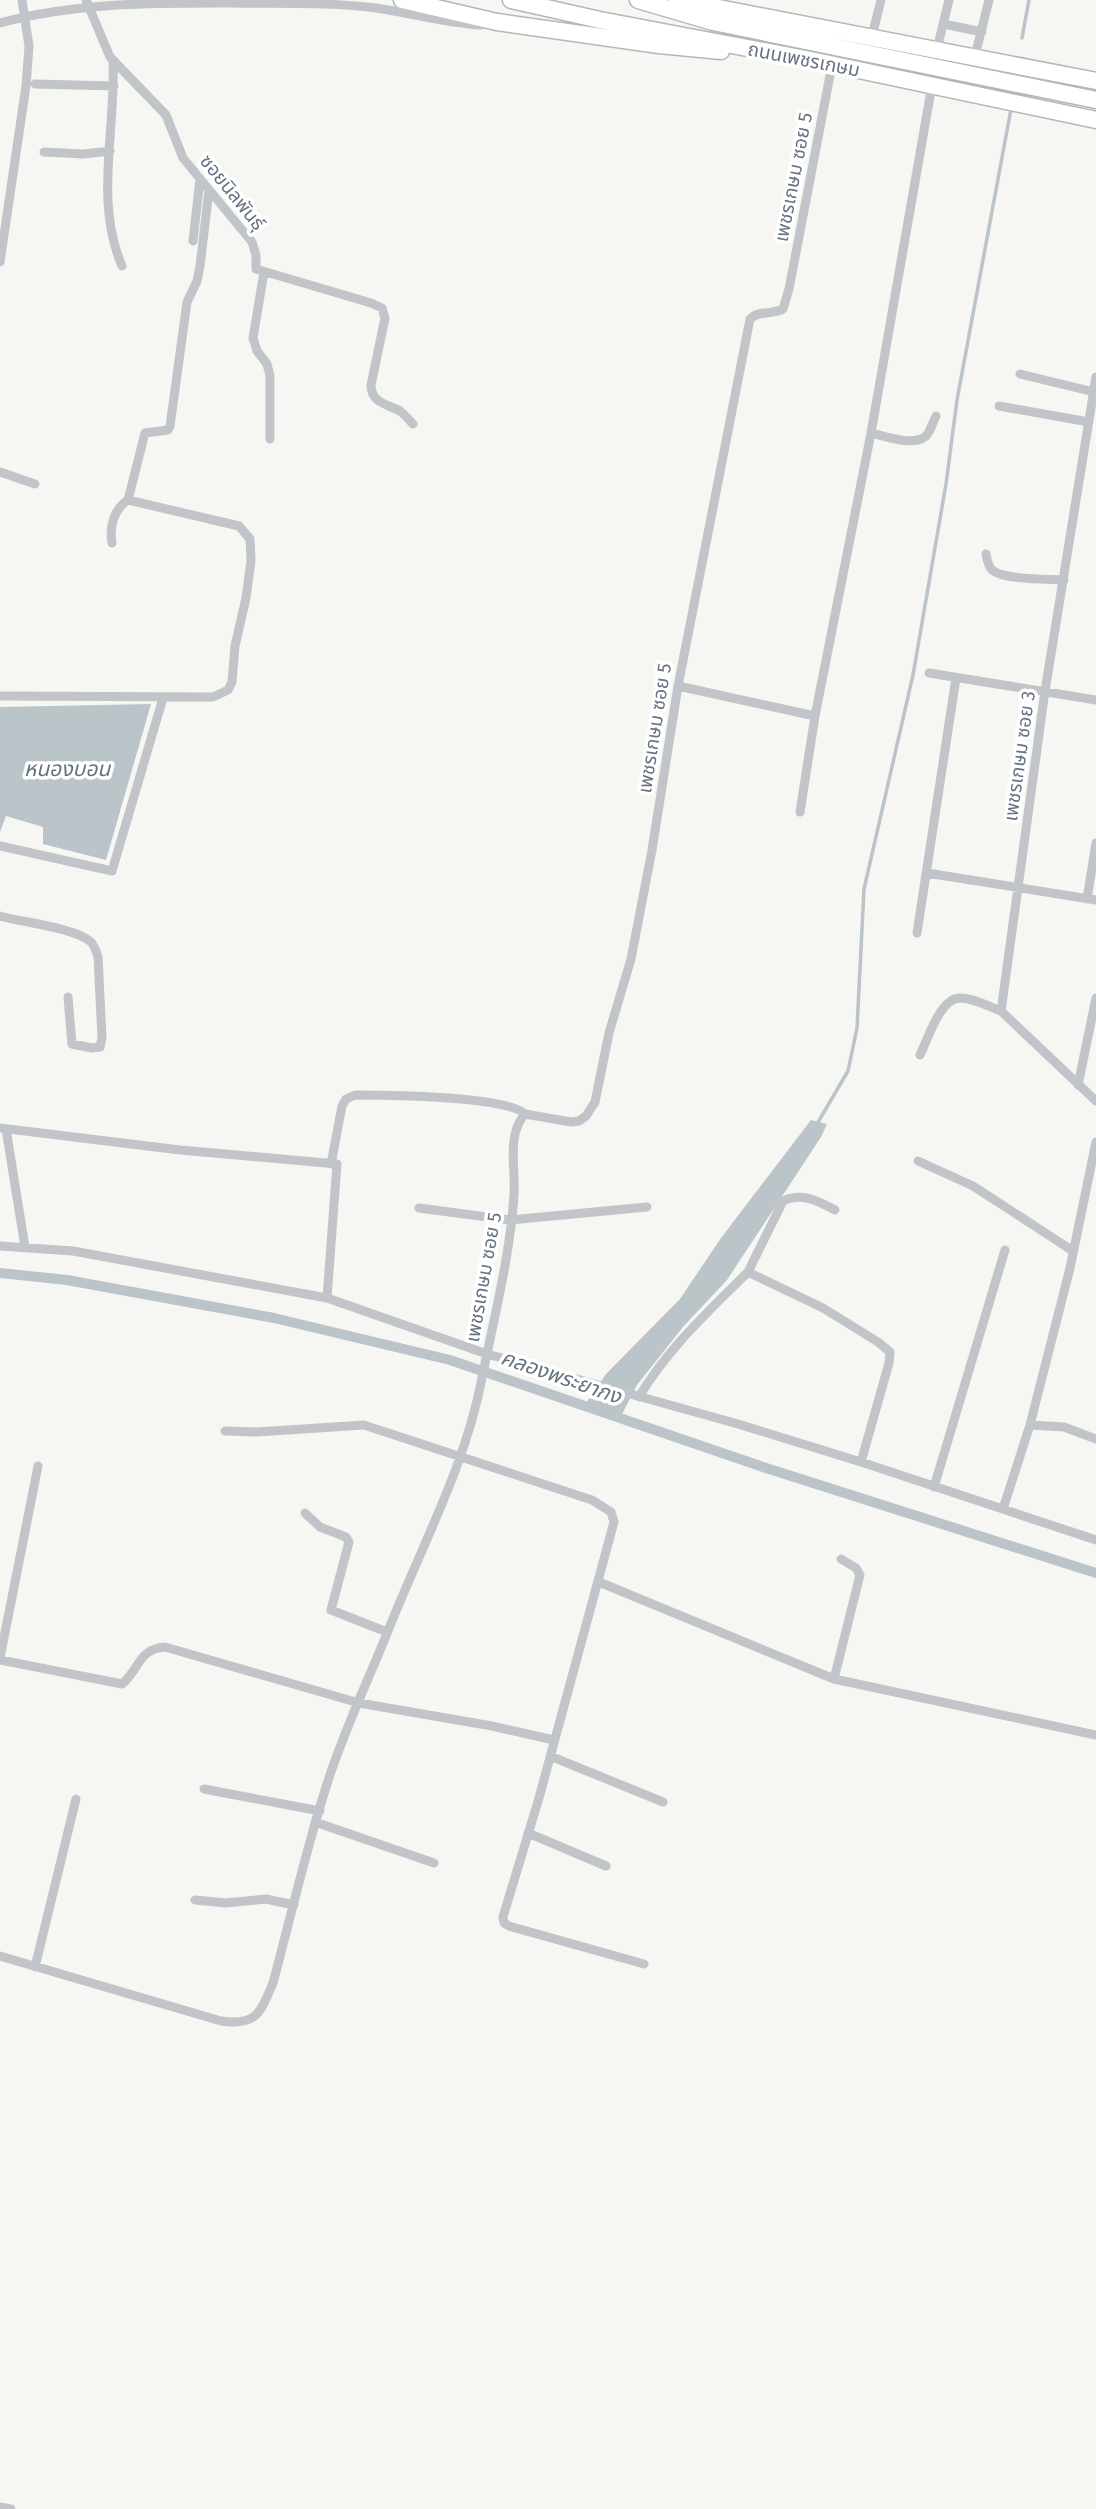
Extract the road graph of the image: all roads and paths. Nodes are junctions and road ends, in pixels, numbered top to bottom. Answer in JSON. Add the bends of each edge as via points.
{"nodes":[{"id":1,"x":22,"y":0,"type":"edge"},
{"id":2,"x":402,"y":0,"type":"edge"},
{"id":3,"x":512,"y":0,"type":"edge"},
{"id":4,"x":638,"y":0,"type":"edge"},
{"id":5,"x":677,"y":0,"type":"edge"},
{"id":6,"x":881,"y":0,"type":"edge"},
{"id":7,"x":949,"y":0,"type":"edge"},
{"id":8,"x":989,"y":0,"type":"edge"},
{"id":9,"x":86,"y":3,"type":"edge"},
{"id":10,"x":25,"y":16,"type":"junction"},
{"id":11,"x":497,"y":22,"type":"junction"},
{"id":12,"x":0,"y":23,"type":"edge"},
{"id":13,"x":944,"y":24,"type":"junction"},
{"id":14,"x":982,"y":32,"type":"junction"},
{"id":15,"x":872,"y":36,"type":"junction"},
{"id":16,"x":937,"y":49,"type":"junction"},
{"id":17,"x":975,"y":56,"type":"junction"},
{"id":18,"x":811,"y":60,"type":"junction"},
{"id":19,"x":113,"y":62,"type":"junction"},
{"id":20,"x":832,"y":65,"type":"junction"},
{"id":21,"x":1096,"y":81,"type":"edge"},
{"id":22,"x":35,"y":84,"type":"dead end"},
{"id":23,"x":932,"y":85,"type":"junction"},
{"id":24,"x":114,"y":86,"type":"junction"},
{"id":25,"x":1091,"y":99,"type":"edge"},
{"id":26,"x":1096,"y":120,"type":"edge"},
{"id":27,"x":110,"y":151,"type":"junction"},
{"id":28,"x":44,"y":152,"type":"dead end"},
{"id":29,"x":200,"y":179,"type":"junction"},
{"id":30,"x":209,"y":190,"type":"junction"},
{"id":31,"x":5,"y":191,"type":"edge"},
{"id":32,"x":193,"y":241,"type":"dead end"},
{"id":33,"x":0,"y":260,"type":"edge"},
{"id":34,"x":122,"y":266,"type":"dead end"},
{"id":35,"x":260,"y":271,"type":"junction"},
{"id":36,"x":1020,"y":374,"type":"dead end"},
{"id":37,"x":1096,"y":377,"type":"edge"},
{"id":38,"x":1094,"y":392,"type":"junction"},
{"id":39,"x":999,"y":406,"type":"dead end"},
{"id":40,"x":936,"y":416,"type":"dead end"},
{"id":41,"x":1089,"y":422,"type":"junction"},
{"id":42,"x":413,"y":424,"type":"dead end"},
{"id":43,"x":871,"y":433,"type":"junction"},
{"id":44,"x":270,"y":439,"type":"dead end"},
{"id":45,"x":0,"y":472,"type":"edge"},
{"id":46,"x":36,"y":484,"type":"dead end"},
{"id":47,"x":128,"y":500,"type":"junction"},
{"id":48,"x":112,"y":543,"type":"dead end"},
{"id":49,"x":986,"y":554,"type":"dead end"},
{"id":50,"x":1063,"y":580,"type":"junction"},
{"id":51,"x":929,"y":673,"type":"dead end"},
{"id":52,"x":956,"y":678,"type":"junction"},
{"id":53,"x":678,"y":687,"type":"junction"},
{"id":54,"x":1045,"y":691,"type":"junction"},
{"id":55,"x":0,"y":696,"type":"edge"},
{"id":56,"x":163,"y":698,"type":"junction"},
{"id":57,"x":1096,"y":699,"type":"edge"},
{"id":58,"x":816,"y":716,"type":"junction"},
{"id":59,"x":800,"y":812,"type":"dead end"},
{"id":60,"x":1096,"y":843,"type":"edge"},
{"id":61,"x":0,"y":846,"type":"edge"},
{"id":62,"x":927,"y":873,"type":"junction"},
{"id":63,"x":1018,"y":888,"type":"junction"},
{"id":64,"x":1092,"y":900,"type":"edge"},
{"id":65,"x":0,"y":916,"type":"edge"},
{"id":66,"x":917,"y":933,"type":"dead end"},
{"id":67,"x":68,"y":998,"type":"dead end"},
{"id":68,"x":1096,"y":998,"type":"edge"},
{"id":69,"x":1001,"y":1011,"type":"junction"},
{"id":70,"x":920,"y":1055,"type":"dead end"},
{"id":71,"x":1078,"y":1085,"type":"junction"},
{"id":72,"x":1096,"y":1101,"type":"edge"},
{"id":73,"x":525,"y":1114,"type":"junction"},
{"id":74,"x":3,"y":1128,"type":"edge"},
{"id":75,"x":1096,"y":1142,"type":"edge"},
{"id":76,"x":918,"y":1161,"type":"dead end"},
{"id":77,"x":331,"y":1164,"type":"junction"},
{"id":78,"x":647,"y":1207,"type":"dead end"},
{"id":79,"x":419,"y":1208,"type":"dead end"},
{"id":80,"x":835,"y":1210,"type":"dead end"},
{"id":81,"x":510,"y":1220,"type":"junction"},
{"id":82,"x":0,"y":1247,"type":"edge"},
{"id":83,"x":25,"y":1247,"type":"junction"},
{"id":84,"x":1005,"y":1250,"type":"dead end"},
{"id":85,"x":1073,"y":1251,"type":"junction"},
{"id":86,"x":748,"y":1272,"type":"junction"},
{"id":87,"x":327,"y":1298,"type":"junction"},
{"id":88,"x":486,"y":1357,"type":"junction"},
{"id":89,"x":638,"y":1397,"type":"junction"},
{"id":90,"x":1030,"y":1425,"type":"junction"},
{"id":91,"x":225,"y":1431,"type":"dead end"},
{"id":92,"x":1096,"y":1439,"type":"edge"},
{"id":93,"x":459,"y":1455,"type":"junction"},
{"id":94,"x":861,"y":1462,"type":"junction"},
{"id":95,"x":38,"y":1466,"type":"dead end"},
{"id":96,"x":934,"y":1487,"type":"junction"},
{"id":97,"x":1003,"y":1508,"type":"junction"},
{"id":98,"x":305,"y":1513,"type":"dead end"},
{"id":99,"x":1096,"y":1540,"type":"edge"},
{"id":100,"x":841,"y":1559,"type":"dead end"},
{"id":101,"x":599,"y":1582,"type":"junction"},
{"id":102,"x":387,"y":1632,"type":"junction"},
{"id":103,"x":0,"y":1659,"type":"edge"},
{"id":104,"x":834,"y":1679,"type":"junction"},
{"id":105,"x":359,"y":1703,"type":"junction"},
{"id":106,"x":1096,"y":1735,"type":"edge"},
{"id":107,"x":554,"y":1740,"type":"junction"},
{"id":108,"x":550,"y":1756,"type":"junction"},
{"id":109,"x":204,"y":1790,"type":"dead end"},
{"id":110,"x":76,"y":1799,"type":"dead end"},
{"id":111,"x":663,"y":1802,"type":"dead end"},
{"id":112,"x":320,"y":1811,"type":"junction"},
{"id":113,"x":315,"y":1822,"type":"junction"},
{"id":114,"x":528,"y":1833,"type":"junction"},
{"id":115,"x":434,"y":1863,"type":"dead end"},
{"id":116,"x":606,"y":1866,"type":"dead end"},
{"id":117,"x":195,"y":1900,"type":"dead end"},
{"id":118,"x":294,"y":1905,"type":"junction"},
{"id":119,"x":0,"y":1956,"type":"edge"},
{"id":120,"x":644,"y":1964,"type":"dead end"},
{"id":121,"x":36,"y":1967,"type":"junction"},
{"id":122,"x":0,"y":2507,"type":"edge"},
{"id":123,"x":11,"y":2509,"type":"edge"}],
"edges":[{"from":1,"to":10,"type":"street"},
{"from":2,"to":11,"type":"highway"},
{"from":3,"to":18,"type":"highway","name":"ถนนเพชรเกษม"},
{"from":4,"to":25,"type":"highway","via":[[713,22]]},
{"from":5,"to":15,"type":"highway","name":"ถนนเพชรเกษม"},
{"from":6,"to":15,"type":"street"},
{"from":7,"to":13,"type":"street"},
{"from":8,"to":14,"type":"street"},
{"from":9,"to":10,"type":"street"},
{"from":9,"to":11,"type":"street","via":[[279,3],[375,8],[464,24]]},
{"from":9,"to":19,"type":"street","name":"ซอยนิลพันธุ์"},
{"from":10,"to":12,"type":"street"},
{"from":10,"to":31,"type":"street","via":[[29,46],[26,86]]},
{"from":11,"to":18,"type":"highway"},
{"from":13,"to":14,"type":"street"},
{"from":13,"to":16,"type":"street"},
{"from":14,"to":17,"type":"street"},
{"from":15,"to":16,"type":"highway","name":"ถนนเพชรเกษม"},
{"from":16,"to":17,"type":"highway","name":"ถนนเพชรเกษม"},
{"from":17,"to":21,"type":"highway","name":"ถนนเพชรเกษม"},
{"from":18,"to":20,"type":"highway","name":"ถนนเพชรเกษม"},
{"from":19,"to":24,"type":"street"},
{"from":19,"to":29,"type":"street","name":"ซอยนิลพันธุ์","via":[[166,115],[183,158]]},
{"from":20,"to":23,"type":"highway","name":"ถนนเพชรเกษม"},
{"from":20,"to":53,"type":"street","name":"เพชรเกษม ซอย 5","via":[[783,309],[750,318]]},
{"from":22,"to":24,"type":"street"},
{"from":23,"to":26,"type":"highway","name":"ถนนเพชรเกษม"},
{"from":23,"to":43,"type":"street"},
{"from":24,"to":27,"type":"street"},
{"from":27,"to":28,"type":"street"},
{"from":27,"to":34,"type":"street","via":[[106,196],[113,245]]},
{"from":29,"to":30,"type":"street","name":"ซอยนิลพันธุ์"},
{"from":29,"to":32,"type":"street"},
{"from":30,"to":35,"type":"street","name":"ซอยนิลพันธุ์","via":[[252,242]]},
{"from":30,"to":47,"type":"street","via":[[200,266],[187,302],[170,426],[145,433]]},
{"from":31,"to":33,"type":"street"},
{"from":35,"to":42,"type":"street","via":[[382,308],[385,317],[372,395]]},
{"from":35,"to":44,"type":"street","via":[[253,338],[270,376]]},
{"from":36,"to":38,"type":"street"},
{"from":37,"to":38,"type":"street","name":"เพชรเกษม ซอย 3"},
{"from":38,"to":41,"type":"street","name":"เพชรเกษม ซอย 3"},
{"from":39,"to":41,"type":"street"},
{"from":40,"to":43,"type":"street","via":[[927,435],[918,440]]},
{"from":41,"to":50,"type":"street","name":"เพชรเกษม ซอย 3"},
{"from":43,"to":58,"type":"street"},
{"from":45,"to":46,"type":"street"},
{"from":47,"to":48,"type":"street","via":[[115,514]]},
{"from":47,"to":56,"type":"street","via":[[239,526],[250,539],[248,586],[228,690],[213,698]]},
{"from":49,"to":50,"type":"street","via":[[988,564],[1003,575]]},
{"from":50,"to":54,"type":"street","name":"เพชรเกษม ซอย 3"},
{"from":51,"to":52,"type":"street"},
{"from":52,"to":54,"type":"street"},
{"from":52,"to":62,"type":"street"},
{"from":53,"to":58,"type":"street"},
{"from":53,"to":73,"type":"street","name":"เพชรเกษม ซอย 5","via":[[633,946],[595,1102],[579,1121]]},
{"from":54,"to":57,"type":"street"},
{"from":54,"to":63,"type":"street","name":"เพชรเกษม ซอย 3"},
{"from":55,"to":56,"type":"street"},
{"from":56,"to":61,"type":"street","via":[[112,871]]},
{"from":58,"to":59,"type":"street"},
{"from":60,"to":64,"type":"street"},
{"from":62,"to":63,"type":"street"},
{"from":62,"to":66,"type":"street"},
{"from":63,"to":64,"type":"street"},
{"from":63,"to":69,"type":"street","name":"เพชรเกษม ซอย 3"},
{"from":65,"to":67,"type":"street","via":[[43,924],[94,946],[100,1046],[72,1044]]},
{"from":68,"to":71,"type":"street"},
{"from":69,"to":70,"type":"street","via":[[952,999],[944,1005]]},
{"from":69,"to":71,"type":"street"},
{"from":71,"to":72,"type":"street"},
{"from":73,"to":77,"type":"street","via":[[518,1108],[474,1101],[355,1096],[342,1106]]},
{"from":73,"to":81,"type":"street","name":"เพชรเกษม ซอย 5","via":[[514,1133]]},
{"from":74,"to":77,"type":"street"},
{"from":74,"to":83,"type":"street"},
{"from":75,"to":85,"type":"street"},
{"from":76,"to":85,"type":"street","via":[[980,1191]]},
{"from":77,"to":87,"type":"street","via":[[337,1164]]},
{"from":78,"to":81,"type":"street"},
{"from":79,"to":81,"type":"street"},
{"from":80,"to":86,"type":"street","via":[[803,1196],[783,1201]]},
{"from":81,"to":88,"type":"street","name":"เพชรเกษม ซอย 5"},
{"from":82,"to":83,"type":"street"},
{"from":83,"to":87,"type":"street","via":[[105,1256]]},
{"from":84,"to":96,"type":"street"},
{"from":85,"to":90,"type":"street"},
{"from":86,"to":89,"type":"street","via":[[665,1358]]},
{"from":86,"to":94,"type":"street","via":[[823,1308],[890,1352]]},
{"from":87,"to":88,"type":"street"},
{"from":88,"to":89,"type":"street"},
{"from":88,"to":93,"type":"street","name":"เพชรเกษม ซอย 5","via":[[480,1392]]},
{"from":89,"to":94,"type":"street"},
{"from":90,"to":92,"type":"street","via":[[1064,1427]]},
{"from":90,"to":97,"type":"street"},
{"from":91,"to":93,"type":"street","via":[[364,1425]]},
{"from":93,"to":101,"type":"street","via":[[592,1500],[611,1512],[614,1522]]},
{"from":93,"to":102,"type":"street","name":"เพชรเกษม ซอย 5"},
{"from":94,"to":96,"type":"street"},
{"from":95,"to":103,"type":"street"},
{"from":96,"to":97,"type":"street"},
{"from":97,"to":99,"type":"street"},
{"from":98,"to":102,"type":"street","via":[[349,1542],[331,1610]]},
{"from":100,"to":104,"type":"street","via":[[860,1575]]},
{"from":101,"to":104,"type":"street"},
{"from":101,"to":107,"type":"street"},
{"from":102,"to":105,"type":"street","name":"เพชรเกษม ซอย 5"},
{"from":103,"to":105,"type":"street","via":[[122,1685],[143,1655],[165,1647]]},
{"from":104,"to":106,"type":"street"},
{"from":105,"to":107,"type":"street"},
{"from":105,"to":112,"type":"street","name":"เพชรเกษม ซอย 5"},
{"from":107,"to":108,"type":"street"},
{"from":108,"to":111,"type":"street"},
{"from":108,"to":114,"type":"street"},
{"from":109,"to":112,"type":"street"},
{"from":110,"to":121,"type":"street"},
{"from":112,"to":113,"type":"street","name":"เพชรเกษม ซอย 5"},
{"from":113,"to":115,"type":"street"},
{"from":113,"to":118,"type":"street","name":"เพชรเกษม ซอย 5"},
{"from":114,"to":116,"type":"street"},
{"from":114,"to":120,"type":"street","via":[[504,1923]]},
{"from":117,"to":118,"type":"street","via":[[266,1899]]},
{"from":118,"to":121,"type":"street","name":"เพชรเกษม ซอย 5","via":[[273,1983],[253,2019],[240,2024]]},
{"from":119,"to":121,"type":"street","name":"เพชรเกษม ซอย 5"},
{"from":122,"to":123,"type":"street"}]}
